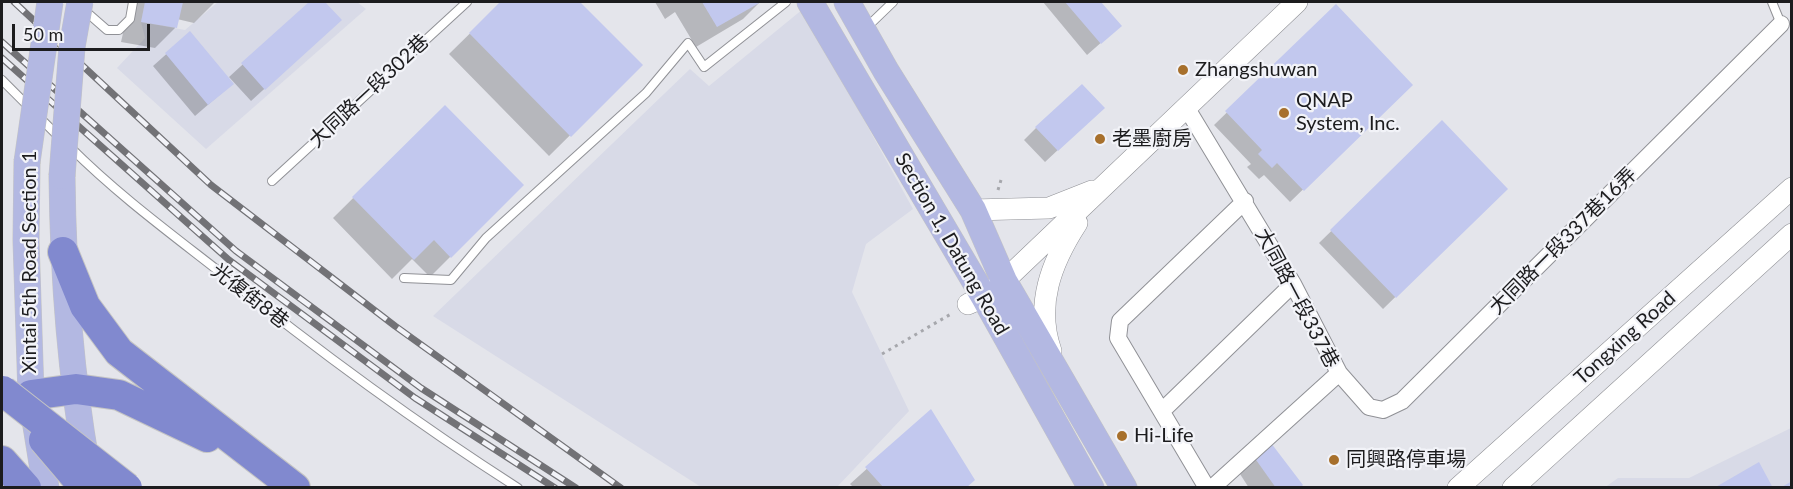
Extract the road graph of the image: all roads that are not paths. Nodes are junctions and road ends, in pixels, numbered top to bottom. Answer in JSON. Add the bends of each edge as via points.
{"nodes":[{"id":1,"x":50,"y":2,"type":"edge"},
{"id":2,"x":74,"y":2,"type":"edge"},
{"id":3,"x":80,"y":2,"type":"edge"},
{"id":4,"x":133,"y":2,"type":"edge"},
{"id":5,"x":467,"y":2,"type":"edge"},
{"id":6,"x":786,"y":2,"type":"edge"},
{"id":7,"x":810,"y":2,"type":"edge"},
{"id":8,"x":847,"y":2,"type":"edge"},
{"id":9,"x":893,"y":2,"type":"edge"},
{"id":10,"x":1297,"y":2,"type":"edge"},
{"id":11,"x":1772,"y":2,"type":"edge"},
{"id":12,"x":1781,"y":24,"type":"joint"},
{"id":13,"x":864,"y":30,"type":"junction"},
{"id":14,"x":886,"y":71,"type":"junction"},
{"id":15,"x":2,"y":80,"type":"edge"},
{"id":16,"x":861,"y":87,"type":"junction"},
{"id":17,"x":1186,"y":107,"type":"junction"},
{"id":18,"x":272,"y":181,"type":"dead end"},
{"id":19,"x":1101,"y":188,"type":"junction"},
{"id":20,"x":1791,"y":188,"type":"edge"},
{"id":21,"x":1245,"y":201,"type":"junction"},
{"id":22,"x":973,"y":210,"type":"junction"},
{"id":23,"x":1791,"y":234,"type":"edge"},
{"id":24,"x":63,"y":252,"type":"junction"},
{"id":25,"x":404,"y":278,"type":"dead end"},
{"id":26,"x":1004,"y":281,"type":"junction"},
{"id":27,"x":1293,"y":284,"type":"junction"},
{"id":28,"x":976,"y":300,"type":"junction"},
{"id":29,"x":1339,"y":374,"type":"junction"},
{"id":30,"x":1059,"y":375,"type":"junction"},
{"id":31,"x":76,"y":389,"type":"junction"},
{"id":32,"x":12,"y":392,"type":"edge"},
{"id":33,"x":1162,"y":410,"type":"junction"},
{"id":34,"x":2,"y":462,"type":"edge"},
{"id":35,"x":284,"y":480,"type":"edge"},
{"id":36,"x":27,"y":488,"type":"edge"},
{"id":37,"x":46,"y":488,"type":"edge"},
{"id":38,"x":85,"y":488,"type":"edge"},
{"id":39,"x":91,"y":488,"type":"edge"},
{"id":40,"x":127,"y":488,"type":"edge"},
{"id":41,"x":518,"y":488,"type":"edge"},
{"id":42,"x":1091,"y":488,"type":"edge"},
{"id":43,"x":1124,"y":488,"type":"edge"},
{"id":44,"x":1210,"y":488,"type":"edge"},
{"id":45,"x":1458,"y":488,"type":"edge"},
{"id":46,"x":1513,"y":488,"type":"edge"}],
"edges":[{"from":1,"to":32,"type":"main road","name":"Xintai 5th Road Section 1","bridge":true,"via":[[27,162],[26,240]]},
{"from":2,"to":4,"type":"lane","via":[[107,30],[119,30],[130,20]]},
{"from":3,"to":24,"type":"main road","name":"Xintai 5th Road Section 1","bridge":true,"via":[[72,46],[62,176]]},
{"from":5,"to":18,"type":"lane","name":"大同路一段302巷"},
{"from":6,"to":25,"type":"lane","via":[[704,67],[688,43],[646,93],[486,238],[451,280]]},
{"from":7,"to":16,"type":"main road","name":"Section 1, Datung Road"},
{"from":8,"to":13,"type":"main road","name":"Section 1, Datung Road"},
{"from":9,"to":13,"type":"lane"},
{"from":10,"to":17,"type":"street"},
{"from":11,"to":12,"type":"lane"},
{"from":12,"to":29,"type":"street","name":"大同路一段337巷16弄","via":[[1402,401],[1383,410],[1369,407]]},
{"from":13,"to":14,"type":"main road","name":"Section 1, Datung Road"},
{"from":14,"to":16,"type":"main road"},
{"from":14,"to":22,"type":"main road","name":"Section 1, Datung Road"},
{"from":15,"to":41,"type":"lane","name":"光復街8巷","via":[[101,178],[254,299],[439,438]]},
{"from":16,"to":28,"type":"main road","name":"Section 1, Datung Road"},
{"from":17,"to":19,"type":"street"},
{"from":17,"to":21,"type":"street","name":"大同路一段337巷"},
{"from":19,"to":22,"type":"street","via":[[1049,208]]},
{"from":19,"to":26,"type":"street"},
{"from":19,"to":30,"type":"street","via":[[1058,251],[1046,292],[1044,332]]},
{"from":20,"to":45,"type":"street","name":"Tongxing Road"},
{"from":21,"to":27,"type":"street","name":"大同路一段337巷"},
{"from":21,"to":33,"type":"street","via":[[1119,321],[1118,338]]},
{"from":22,"to":26,"type":"main road","name":"Section 1, Datung Road"},
{"from":23,"to":46,"type":"street","name":"Tongxing Road"},
{"from":24,"to":31,"type":"main road","name":"Xintai 5th Road Section 1"},
{"from":24,"to":35,"type":"highway","via":[[85,306],[119,352]]},
{"from":26,"to":28,"type":"street"},
{"from":26,"to":30,"type":"main road","name":"Section 1, Datung Road"},
{"from":27,"to":29,"type":"street","name":"大同路一段337巷"},
{"from":27,"to":33,"type":"street"},
{"from":28,"to":42,"type":"main road","name":"Section 1, Datung Road"},
{"from":29,"to":44,"type":"street","name":"大同路一段337巷"},
{"from":30,"to":43,"type":"main road","name":"Section 1, Datung Road"},
{"from":31,"to":32,"type":"highway"},
{"from":31,"to":35,"type":"highway","via":[[119,395]]},
{"from":31,"to":39,"type":"main road","name":"Xintai 5th Road Section 1"},
{"from":32,"to":37,"type":"main road","name":"Xintai 5th Road Section 1"},
{"from":32,"to":38,"type":"highway","bridge":true},
{"from":32,"to":40,"type":"highway","bridge":true},
{"from":33,"to":44,"type":"street"},
{"from":34,"to":36,"type":"highway"}]}
